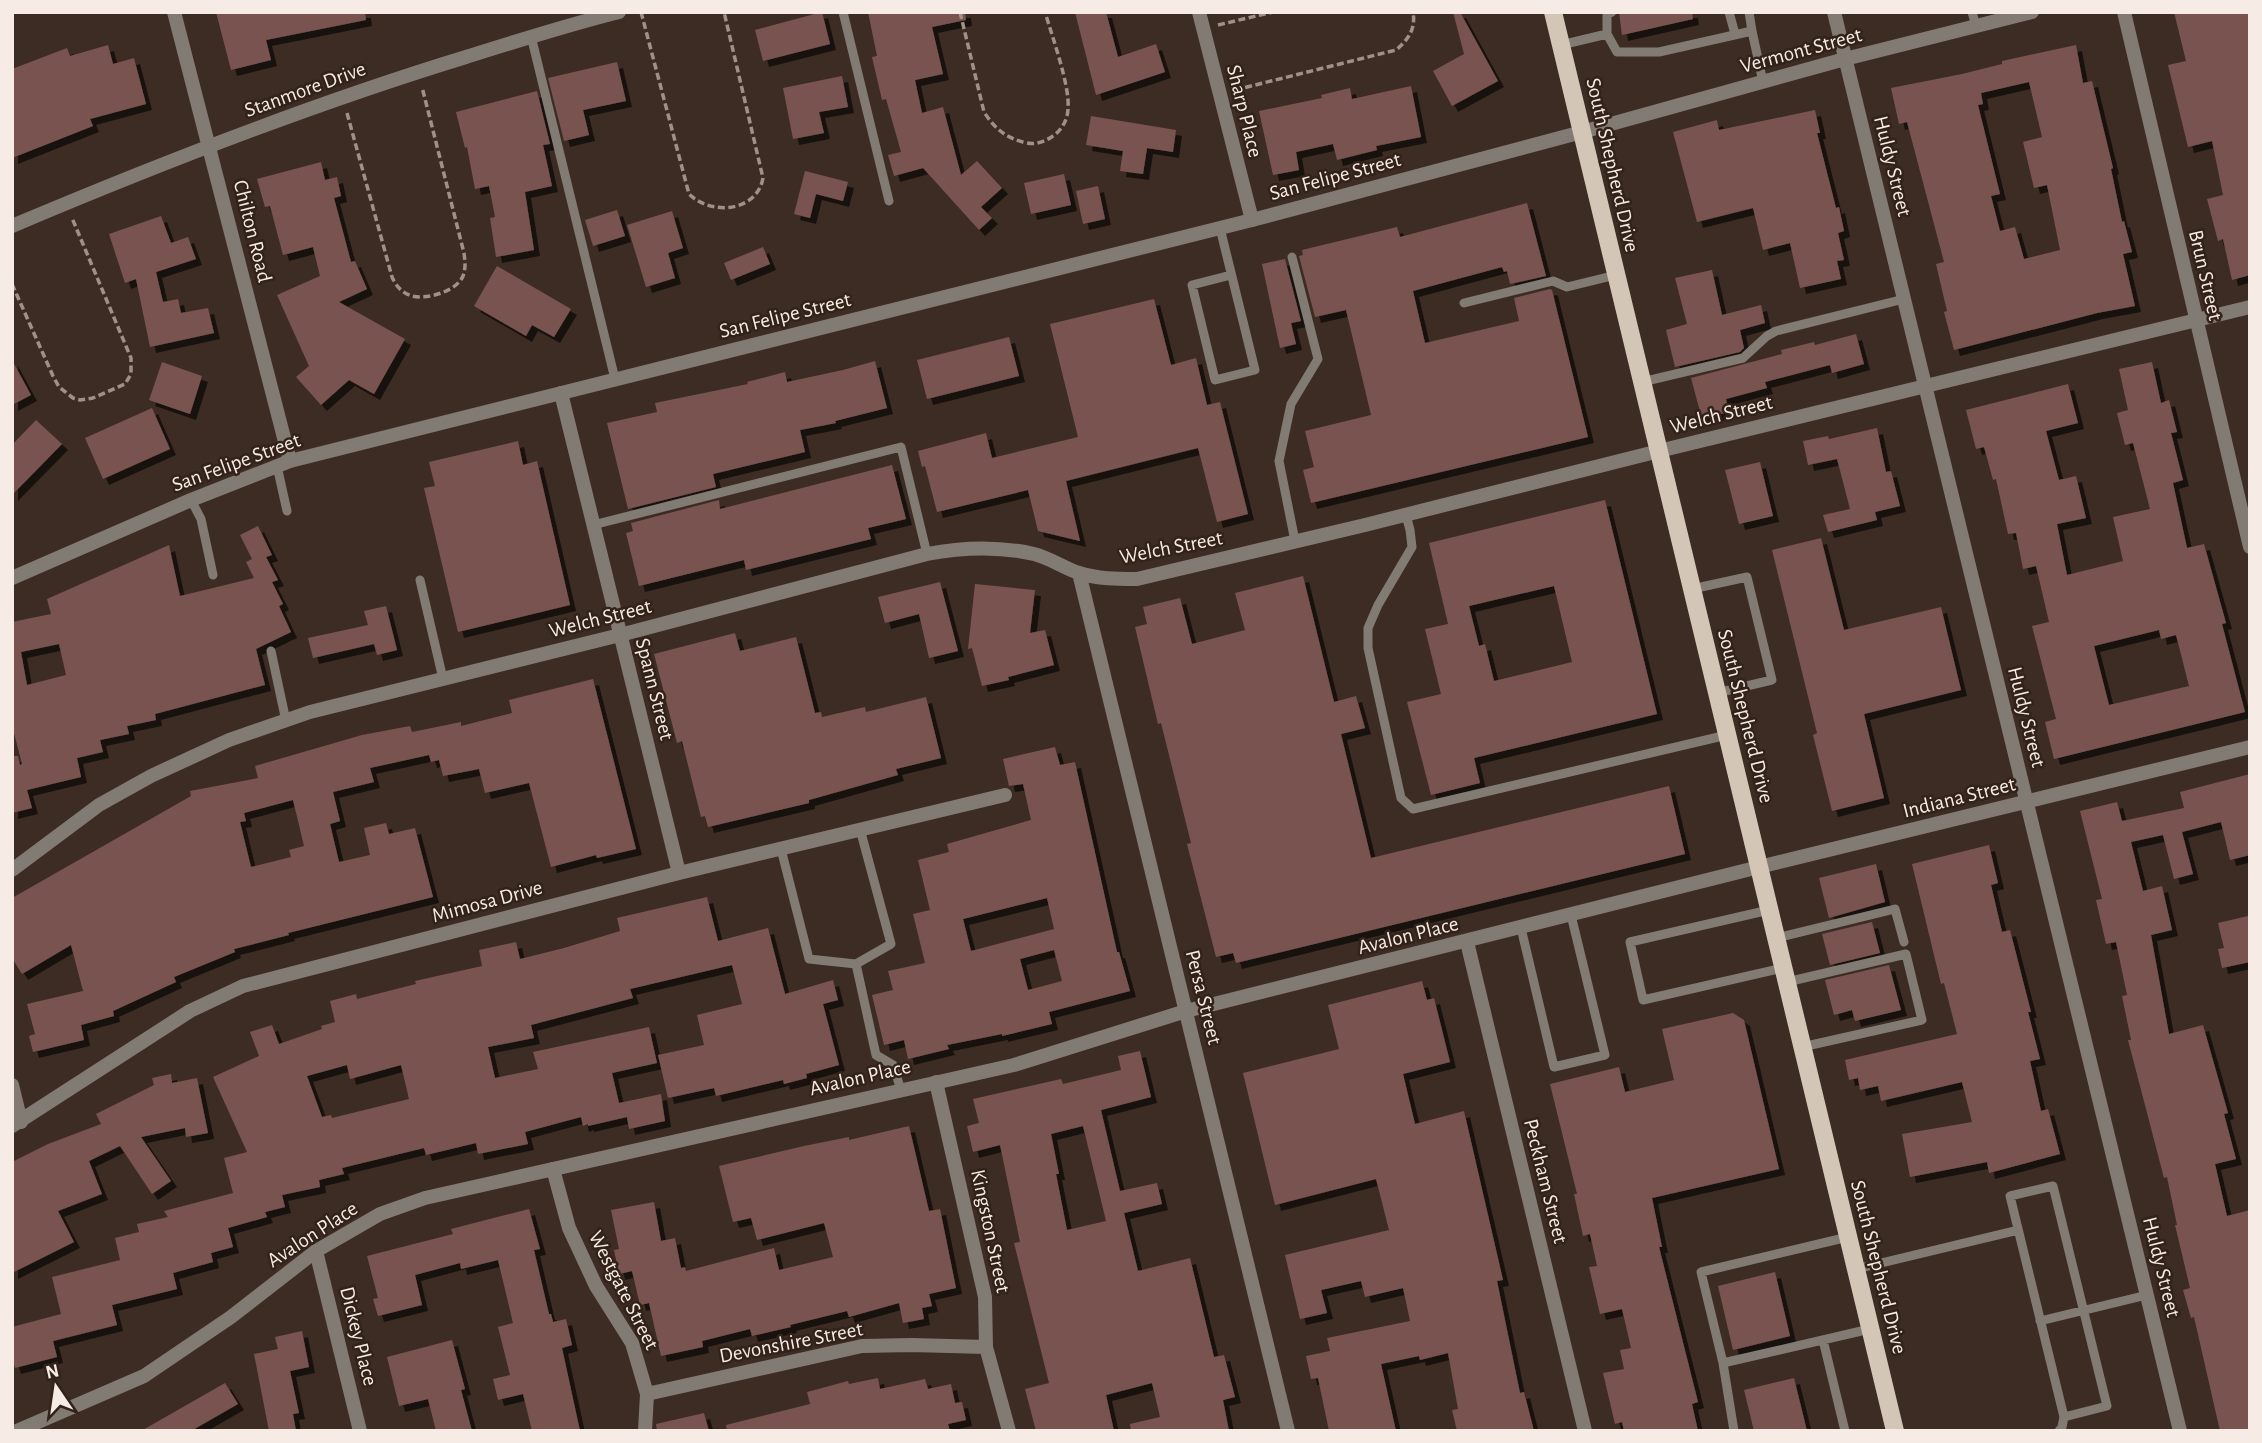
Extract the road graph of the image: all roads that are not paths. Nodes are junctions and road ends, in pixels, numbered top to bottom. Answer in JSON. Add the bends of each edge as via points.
{"nodes":[{"id":1,"x":174,"y":12,"type":"edge"},
{"id":2,"x":619,"y":12,"type":"edge"},
{"id":3,"x":843,"y":12,"type":"edge"},
{"id":4,"x":1199,"y":12,"type":"edge"},
{"id":5,"x":1553,"y":12,"type":"edge"},
{"id":6,"x":1612,"y":12,"type":"edge"},
{"id":7,"x":1729,"y":12,"type":"edge"},
{"id":8,"x":1749,"y":12,"type":"edge"},
{"id":9,"x":1834,"y":12,"type":"edge"},
{"id":10,"x":2032,"y":12,"type":"edge"},
{"id":11,"x":2124,"y":12,"type":"edge"},
{"id":12,"x":1974,"y":19,"type":"edge"},
{"id":13,"x":1752,"y":31,"type":"junction"},
{"id":14,"x":1607,"y":34,"type":"junction"},
{"id":15,"x":1735,"y":34,"type":"junction"},
{"id":16,"x":531,"y":36,"type":"junction"},
{"id":17,"x":1561,"y":45,"type":"junction"},
{"id":18,"x":1845,"y":60,"type":"junction"},
{"id":19,"x":1763,"y":82,"type":"junction"},
{"id":20,"x":1582,"y":132,"type":"junction"},
{"id":21,"x":210,"y":146,"type":"junction"},
{"id":22,"x":889,"y":201,"type":"dead end"},
{"id":23,"x":1252,"y":220,"type":"junction"},
{"id":24,"x":12,"y":226,"type":"edge"},
{"id":25,"x":1220,"y":228,"type":"junction"},
{"id":26,"x":1292,"y":257,"type":"dead end"},
{"id":27,"x":1231,"y":275,"type":"junction"},
{"id":28,"x":1616,"y":275,"type":"junction"},
{"id":29,"x":1904,"y":299,"type":"junction"},
{"id":30,"x":1464,"y":303,"type":"dead end"},
{"id":31,"x":2250,"y":307,"type":"edge"},
{"id":32,"x":2195,"y":321,"type":"junction"},
{"id":33,"x":615,"y":379,"type":"junction"},
{"id":34,"x":1642,"y":382,"type":"junction"},
{"id":35,"x":1925,"y":386,"type":"junction"},
{"id":36,"x":561,"y":393,"type":"junction"},
{"id":37,"x":1659,"y":452,"type":"junction"},
{"id":38,"x":283,"y":463,"type":"junction"},
{"id":39,"x":191,"y":500,"type":"junction"},
{"id":40,"x":287,"y":511,"type":"dead end"},
{"id":41,"x":1406,"y":515,"type":"junction"},
{"id":42,"x":593,"y":525,"type":"junction"},
{"id":43,"x":1295,"y":541,"type":"junction"},
{"id":44,"x":2250,"y":547,"type":"edge"},
{"id":45,"x":928,"y":554,"type":"junction"},
{"id":46,"x":1079,"y":573,"type":"junction"},
{"id":47,"x":213,"y":575,"type":"dead end"},
{"id":48,"x":12,"y":578,"type":"edge"},
{"id":49,"x":420,"y":580,"type":"dead end"},
{"id":50,"x":1692,"y":589,"type":"junction"},
{"id":51,"x":620,"y":635,"type":"junction"},
{"id":52,"x":271,"y":651,"type":"dead end"},
{"id":53,"x":443,"y":679,"type":"junction"},
{"id":54,"x":1717,"y":693,"type":"junction"},
{"id":55,"x":286,"y":721,"type":"junction"},
{"id":56,"x":1727,"y":735,"type":"junction"},
{"id":57,"x":2250,"y":747,"type":"edge"},
{"id":58,"x":1005,"y":794,"type":"dead end"},
{"id":59,"x":2026,"y":802,"type":"junction"},
{"id":60,"x":860,"y":829,"type":"junction"},
{"id":61,"x":782,"y":849,"type":"junction"},
{"id":62,"x":1759,"y":867,"type":"junction"},
{"id":63,"x":12,"y":870,"type":"edge"},
{"id":64,"x":679,"y":873,"type":"junction"},
{"id":65,"x":1769,"y":910,"type":"junction"},
{"id":66,"x":1571,"y":915,"type":"junction"},
{"id":67,"x":1521,"y":928,"type":"junction"},
{"id":68,"x":1776,"y":938,"type":"junction"},
{"id":69,"x":1467,"y":942,"type":"junction"},
{"id":70,"x":1904,"y":943,"type":"dead end"},
{"id":71,"x":856,"y":964,"type":"junction"},
{"id":72,"x":1785,"y":975,"type":"junction"},
{"id":73,"x":1186,"y":1011,"type":"junction"},
{"id":74,"x":1802,"y":1047,"type":"junction"},
{"id":75,"x":936,"y":1082,"type":"junction"},
{"id":76,"x":12,"y":1085,"type":"edge"},
{"id":77,"x":901,"y":1090,"type":"junction"},
{"id":78,"x":17,"y":1124,"type":"edge"},
{"id":79,"x":553,"y":1169,"type":"junction"},
{"id":80,"x":2018,"y":1230,"type":"junction"},
{"id":81,"x":1848,"y":1237,"type":"junction"},
{"id":82,"x":316,"y":1251,"type":"junction"},
{"id":83,"x":1856,"y":1269,"type":"junction"},
{"id":84,"x":2147,"y":1295,"type":"junction"},
{"id":85,"x":2084,"y":1310,"type":"junction"},
{"id":86,"x":2040,"y":1321,"type":"junction"},
{"id":87,"x":1870,"y":1329,"type":"junction"},
{"id":88,"x":1823,"y":1340,"type":"junction"},
{"id":89,"x":986,"y":1347,"type":"junction"},
{"id":90,"x":1723,"y":1363,"type":"junction"},
{"id":91,"x":647,"y":1394,"type":"junction"},
{"id":92,"x":2064,"y":1416,"type":"junction"},
{"id":93,"x":17,"y":1431,"type":"edge"},
{"id":94,"x":360,"y":1431,"type":"edge"},
{"id":95,"x":645,"y":1431,"type":"edge"},
{"id":96,"x":1009,"y":1431,"type":"edge"},
{"id":97,"x":1288,"y":1431,"type":"edge"},
{"id":98,"x":1586,"y":1431,"type":"edge"},
{"id":99,"x":1734,"y":1431,"type":"edge"},
{"id":100,"x":1845,"y":1431,"type":"edge"},
{"id":101,"x":1895,"y":1431,"type":"edge"},
{"id":102,"x":2059,"y":1431,"type":"edge"},
{"id":103,"x":2180,"y":1431,"type":"edge"}],
"edges":[{"from":1,"to":21,"type":"street","name":"Chilton Road"},
{"from":2,"to":16,"type":"street","name":"Stanmore Drive"},
{"from":3,"to":22,"type":"lane"},
{"from":4,"to":23,"type":"street","name":"Sharp Place"},
{"from":5,"to":17,"type":"main road","name":"South Shepherd Drive"},
{"from":6,"to":14,"type":"lane","via":[[1607,15]]},
{"from":7,"to":15,"type":"lane"},
{"from":8,"to":13,"type":"lane"},
{"from":9,"to":18,"type":"street","name":"Huldy Street"},
{"from":10,"to":12,"type":"street","name":"Vermont Street"},
{"from":11,"to":32,"type":"street","name":"Brun Street"},
{"from":12,"to":18,"type":"street","name":"Vermont Street"},
{"from":13,"to":15,"type":"lane"},
{"from":13,"to":19,"type":"lane"},
{"from":14,"to":15,"type":"lane","via":[[1617,52],[1659,52]]},
{"from":14,"to":17,"type":"lane"},
{"from":16,"to":21,"type":"street","name":"Stanmore Drive","via":[[343,96]]},
{"from":16,"to":33,"type":"lane"},
{"from":17,"to":20,"type":"main road","name":"South Shepherd Drive"},
{"from":18,"to":19,"type":"street","name":"Vermont Street"},
{"from":18,"to":29,"type":"street","name":"Huldy Street"},
{"from":19,"to":20,"type":"street","name":"Vermont Street"},
{"from":20,"to":23,"type":"street","name":"San Felipe Street"},
{"from":20,"to":28,"type":"main road","name":"South Shepherd Drive"},
{"from":21,"to":24,"type":"street","name":"Stanmore Drive"},
{"from":21,"to":38,"type":"street","name":"Chilton Road"},
{"from":23,"to":25,"type":"street","name":"San Felipe Street"},
{"from":25,"to":27,"type":"lane"},
{"from":25,"to":33,"type":"street","name":"San Felipe Street"},
{"from":26,"to":43,"type":"lane","via":[[1318,359],[1291,404],[1279,461]]},
{"from":27,"to":27,"type":"lane","via":[[1192,285],[1215,380],[1255,370]]},
{"from":28,"to":30,"type":"lane","via":[[1567,287],[1553,281]]},
{"from":28,"to":34,"type":"main road","name":"South Shepherd Drive"},
{"from":29,"to":34,"type":"lane","via":[[1776,331],[1743,358]]},
{"from":29,"to":35,"type":"street","name":"Huldy Street"},
{"from":31,"to":32,"type":"street","name":"Welch Street"},
{"from":32,"to":35,"type":"street","name":"Welch Street"},
{"from":32,"to":44,"type":"street","name":"Brun Street"},
{"from":33,"to":36,"type":"street","name":"San Felipe Street"},
{"from":34,"to":37,"type":"main road","name":"South Shepherd Drive"},
{"from":35,"to":37,"type":"street","name":"Welch Street"},
{"from":35,"to":59,"type":"street","name":"Huldy Street"},
{"from":36,"to":38,"type":"street","name":"San Felipe Street"},
{"from":36,"to":42,"type":"street","name":"Spann Street"},
{"from":37,"to":41,"type":"street","name":"Welch Street"},
{"from":37,"to":50,"type":"main road","name":"South Shepherd Drive"},
{"from":38,"to":39,"type":"street","name":"San Felipe Street"},
{"from":38,"to":40,"type":"lane"},
{"from":39,"to":47,"type":"lane","via":[[201,519]]},
{"from":39,"to":48,"type":"street","name":"San Felipe Street"},
{"from":41,"to":43,"type":"street","name":"Welch Street"},
{"from":41,"to":56,"type":"lane","via":[[1412,547],[1368,628],[1368,648],[1401,798],[1413,809]]},
{"from":42,"to":45,"type":"lane","via":[[901,447]]},
{"from":42,"to":51,"type":"street","name":"Spann Street"},
{"from":43,"to":46,"type":"street","name":"Welch Street","via":[[1137,579],[1108,580]]},
{"from":45,"to":46,"type":"street","name":"Welch Street","via":[[985,548],[1036,554]]},
{"from":45,"to":51,"type":"street","name":"Welch Street"},
{"from":46,"to":73,"type":"street","name":"Persa Street"},
{"from":49,"to":53,"type":"lane"},
{"from":50,"to":54,"type":"main road","name":"South Shepherd Drive"},
{"from":50,"to":54,"type":"lane","via":[[1747,577],[1772,680]]},
{"from":51,"to":53,"type":"street","name":"Welch Street"},
{"from":51,"to":64,"type":"street","name":"Spann Street"},
{"from":52,"to":55,"type":"lane"},
{"from":53,"to":55,"type":"street","name":"Welch Street"},
{"from":54,"to":56,"type":"main road","name":"South Shepherd Drive"},
{"from":55,"to":63,"type":"street","name":"Welch Street","via":[[229,740],[150,776],[99,805]]},
{"from":56,"to":62,"type":"main road","name":"South Shepherd Drive"},
{"from":57,"to":59,"type":"street","name":"Indiana Street"},
{"from":58,"to":60,"type":"street","name":"Mimosa Drive"},
{"from":59,"to":62,"type":"street","name":"Indiana Street"},
{"from":59,"to":84,"type":"street","name":"Huldy Street"},
{"from":60,"to":61,"type":"street","name":"Mimosa Drive"},
{"from":60,"to":71,"type":"lane","via":[[891,944]]},
{"from":61,"to":64,"type":"street","name":"Mimosa Drive"},
{"from":61,"to":71,"type":"lane","via":[[809,960]]},
{"from":62,"to":65,"type":"main road","name":"South Shepherd Drive"},
{"from":62,"to":66,"type":"street","name":"Avalon Place"},
{"from":64,"to":78,"type":"street","name":"Mimosa Drive","via":[[243,986],[190,1011]]},
{"from":65,"to":68,"type":"main road","name":"South Shepherd Drive"},
{"from":65,"to":72,"type":"lane","via":[[1630,942],[1643,1000]]},
{"from":66,"to":67,"type":"street","name":"Avalon Place"},
{"from":66,"to":67,"type":"lane","via":[[1605,1055],[1554,1067]]},
{"from":67,"to":69,"type":"street","name":"Avalon Place"},
{"from":68,"to":70,"type":"lane","via":[[1895,909]]},
{"from":68,"to":72,"type":"main road","name":"South Shepherd Drive"},
{"from":69,"to":73,"type":"street","name":"Avalon Place"},
{"from":69,"to":98,"type":"street","name":"Peckham Street"},
{"from":71,"to":77,"type":"lane","via":[[876,1055],[893,1065]]},
{"from":72,"to":74,"type":"main road","name":"South Shepherd Drive"},
{"from":72,"to":74,"type":"lane","via":[[1906,954],[1922,1020]]},
{"from":73,"to":75,"type":"street","name":"Avalon Place","via":[[1014,1065]]},
{"from":73,"to":97,"type":"street","name":"Persa Street"},
{"from":74,"to":81,"type":"main road","name":"South Shepherd Drive"},
{"from":75,"to":77,"type":"street","name":"Avalon Place"},
{"from":75,"to":89,"type":"street","name":"Kingston Street","via":[[985,1297]]},
{"from":76,"to":78,"type":"street"},
{"from":77,"to":79,"type":"street","name":"Avalon Place"},
{"from":79,"to":82,"type":"street","name":"Avalon Place","via":[[414,1202],[380,1214]]},
{"from":79,"to":91,"type":"street","name":"Westgate Street","via":[[569,1228],[596,1286],[632,1343]]},
{"from":80,"to":83,"type":"lane"},
{"from":80,"to":85,"type":"lane","via":[[2010,1196],[2053,1185]]},
{"from":80,"to":86,"type":"lane"},
{"from":81,"to":83,"type":"main road","name":"South Shepherd Drive"},
{"from":81,"to":90,"type":"lane","via":[[1701,1272]]},
{"from":82,"to":93,"type":"street","name":"Avalon Place","via":[[144,1376]]},
{"from":82,"to":94,"type":"street","name":"Dickey Place"},
{"from":83,"to":87,"type":"main road","name":"South Shepherd Drive"},
{"from":84,"to":85,"type":"lane"},
{"from":84,"to":103,"type":"street","name":"Huldy Street"},
{"from":85,"to":86,"type":"lane"},
{"from":85,"to":92,"type":"lane","via":[[2107,1406]]},
{"from":86,"to":92,"type":"lane"},
{"from":87,"to":88,"type":"lane"},
{"from":87,"to":101,"type":"main road","name":"South Shepherd Drive"},
{"from":88,"to":90,"type":"lane"},
{"from":88,"to":100,"type":"lane"},
{"from":89,"to":91,"type":"street","name":"Devonshire Street","via":[[862,1346]]},
{"from":89,"to":96,"type":"street","name":"Kingston Street"},
{"from":90,"to":99,"type":"lane"},
{"from":91,"to":95,"type":"street","name":"Westgate Street"},
{"from":92,"to":102,"type":"lane"}]}
